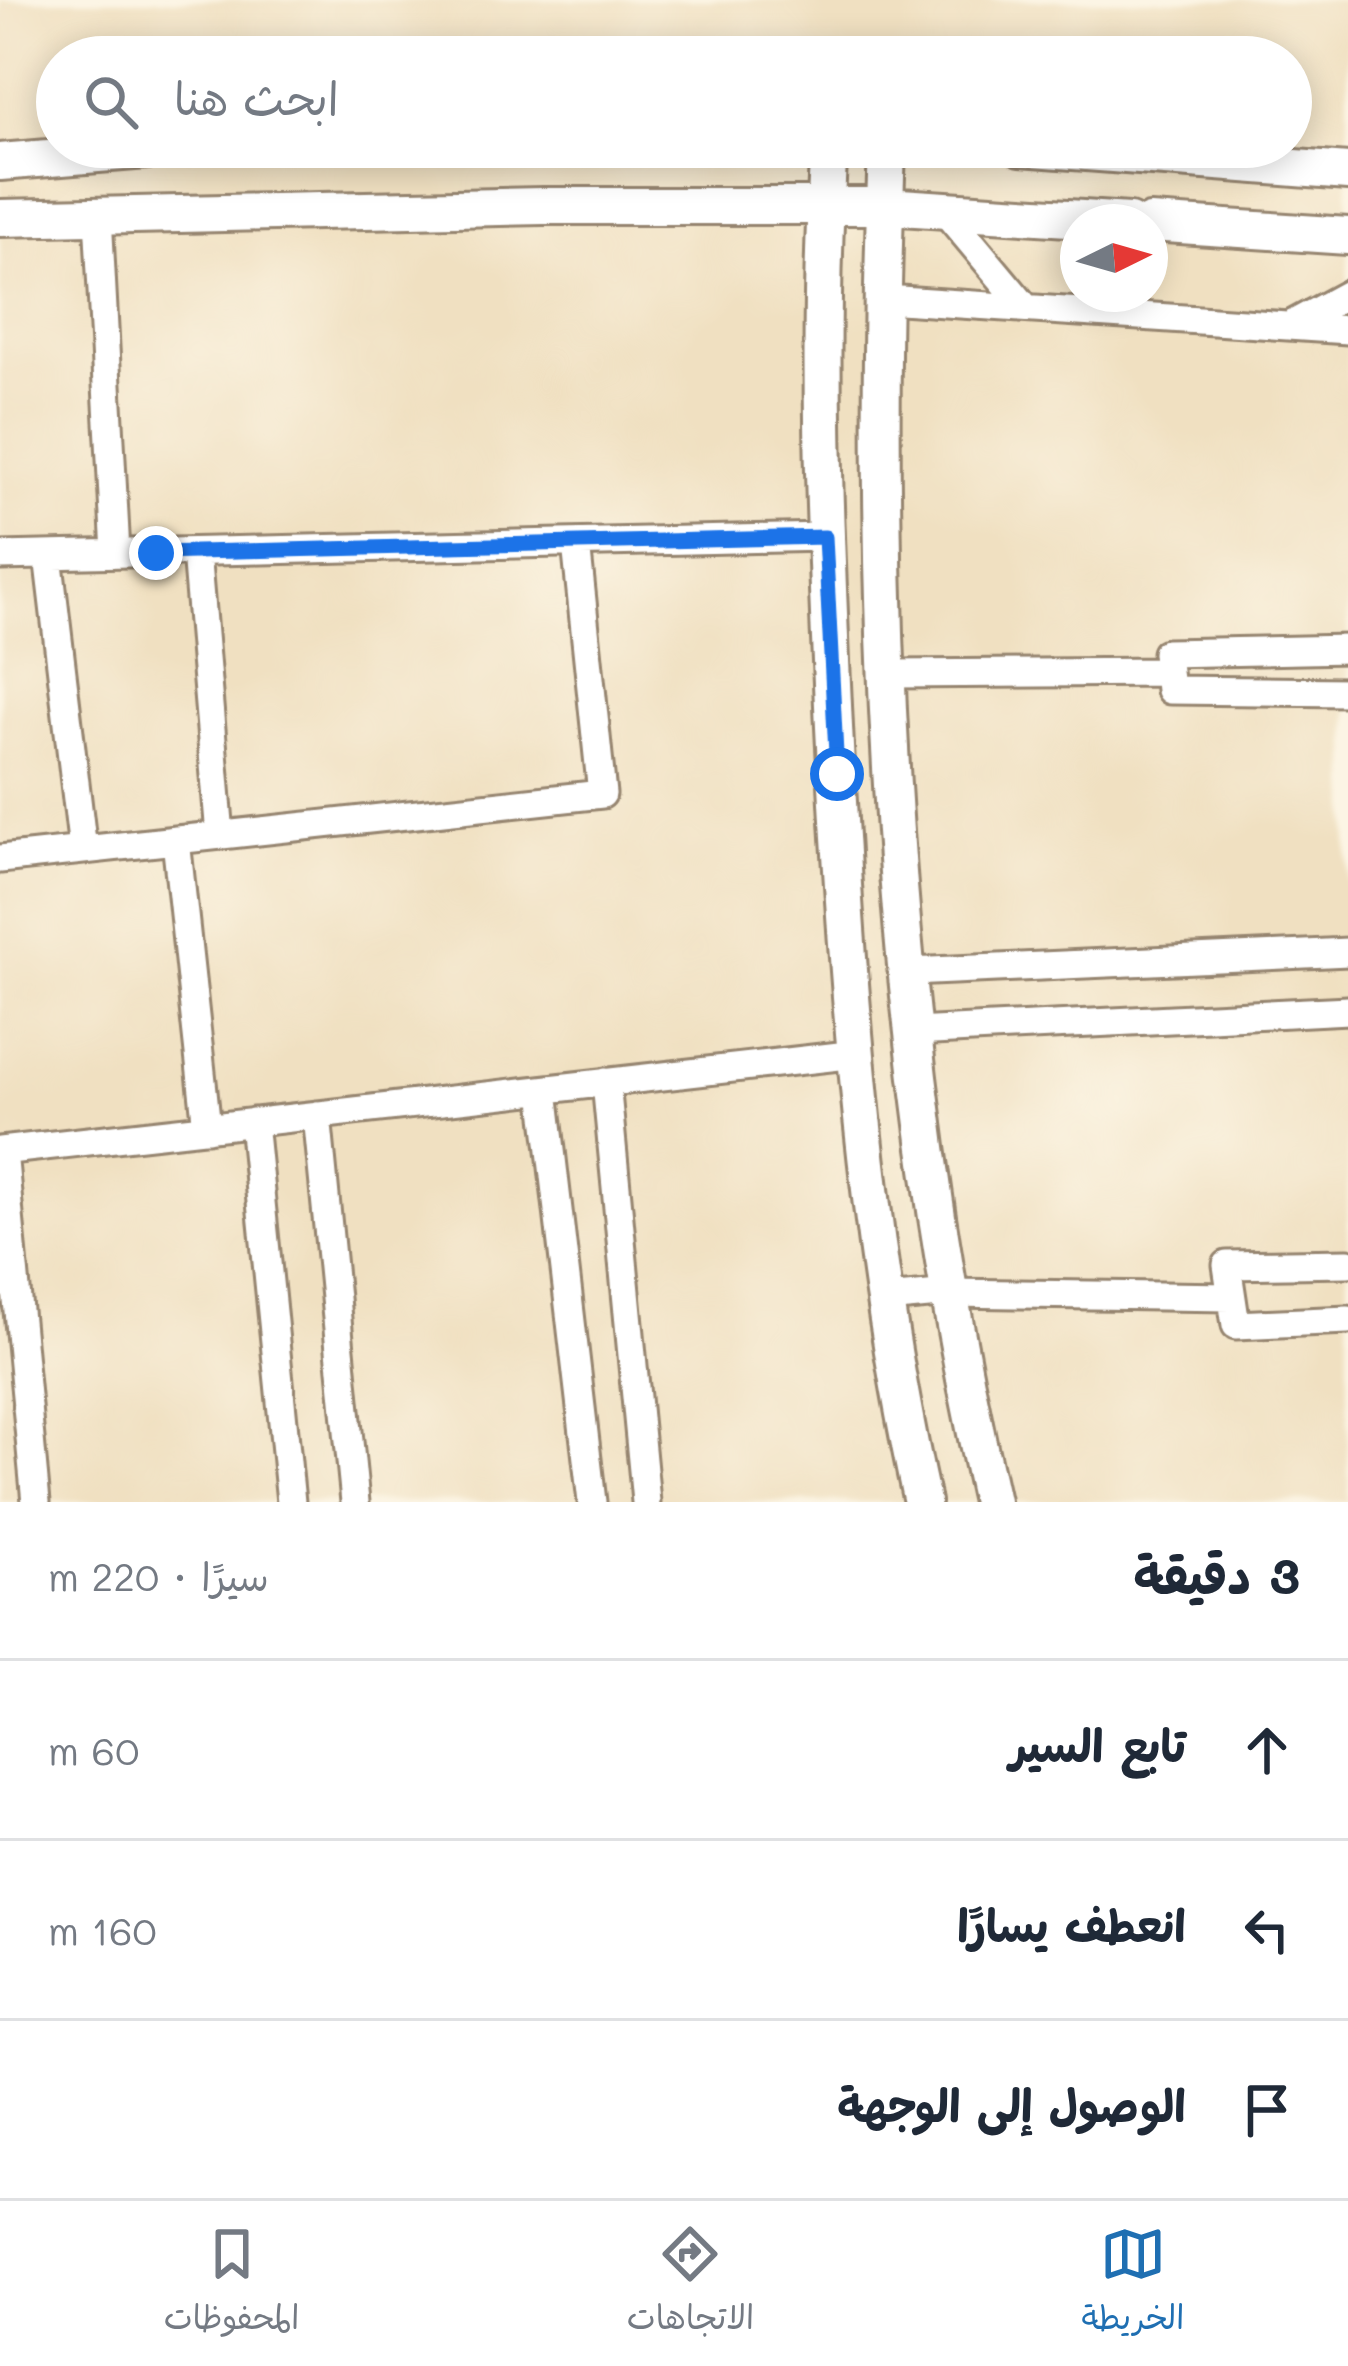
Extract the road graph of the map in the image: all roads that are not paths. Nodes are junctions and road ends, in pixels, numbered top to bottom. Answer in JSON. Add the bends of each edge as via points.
{"nodes":[{"id":1,"x":36,"y":159,"type":"edge"},
{"id":2,"x":0,"y":162,"type":"edge"},
{"id":3,"x":828,"y":168,"type":"edge"},
{"id":4,"x":886,"y":168,"type":"edge"},
{"id":5,"x":1296,"y":168,"type":"edge"},
{"id":6,"x":1348,"y":172,"type":"edge"},
{"id":7,"x":825,"y":206,"type":"junction"},
{"id":8,"x":885,"y":206,"type":"junction"},
{"id":9,"x":944,"y":210,"type":"junction"},
{"id":10,"x":98,"y":216,"type":"junction"},
{"id":11,"x":0,"y":218,"type":"edge"},
{"id":12,"x":1060,"y":218,"type":"edge"},
{"id":13,"x":1168,"y":224,"type":"edge"},
{"id":14,"x":1348,"y":236,"type":"edge"},
{"id":15,"x":1348,"y":294,"type":"edge"},
{"id":16,"x":885,"y":299,"type":"junction"},
{"id":17,"x":1026,"y":308,"type":"junction"},
{"id":18,"x":1289,"y":326,"type":"junction"},
{"id":19,"x":1348,"y":330,"type":"edge"},
{"id":20,"x":825,"y":537,"type":"junction"},
{"id":21,"x":575,"y":543,"type":"junction"},
{"id":22,"x":196,"y":552,"type":"junction"},
{"id":23,"x":116,"y":554,"type":"junction"},
{"id":24,"x":48,"y":555,"type":"junction"},
{"id":25,"x":0,"y":556,"type":"edge"},
{"id":26,"x":1348,"y":649,"type":"edge"},
{"id":27,"x":1168,"y":672,"type":"junction"},
{"id":28,"x":890,"y":674,"type":"junction"},
{"id":29,"x":1348,"y":692,"type":"edge"},
{"id":30,"x":220,"y":836,"type":"junction"},
{"id":31,"x":176,"y":840,"type":"junction"},
{"id":32,"x":83,"y":850,"type":"junction"},
{"id":33,"x":0,"y":860,"type":"edge"},
{"id":34,"x":1348,"y":952,"type":"edge"},
{"id":35,"x":908,"y":972,"type":"junction"},
{"id":36,"x":1348,"y":1010,"type":"edge"},
{"id":37,"x":914,"y":1032,"type":"junction"},
{"id":38,"x":856,"y":1054,"type":"junction"},
{"id":39,"x":606,"y":1082,"type":"junction"},
{"id":40,"x":544,"y":1090,"type":"junction"},
{"id":41,"x":317,"y":1115,"type":"junction"},
{"id":42,"x":254,"y":1122,"type":"junction"},
{"id":43,"x":207,"y":1128,"type":"junction"},
{"id":44,"x":1,"y":1151,"type":"edge"},
{"id":45,"x":1348,"y":1262,"type":"edge"},
{"id":46,"x":950,"y":1293,"type":"junction"},
{"id":47,"x":1232,"y":1297,"type":"junction"},
{"id":48,"x":886,"y":1299,"type":"junction"},
{"id":49,"x":1348,"y":1320,"type":"edge"},
{"id":50,"x":36,"y":1502,"type":"edge"},
{"id":51,"x":291,"y":1502,"type":"edge"},
{"id":52,"x":355,"y":1502,"type":"edge"},
{"id":53,"x":592,"y":1502,"type":"edge"},
{"id":54,"x":646,"y":1502,"type":"edge"},
{"id":55,"x":922,"y":1502,"type":"edge"},
{"id":56,"x":991,"y":1502,"type":"edge"}],
"edges":[{"from":1,"to":2,"type":"street"},
{"from":3,"to":7,"type":"street"},
{"from":4,"to":8,"type":"street"},
{"from":5,"to":6,"type":"street"},
{"from":7,"to":8,"type":"street"},
{"from":7,"to":10,"type":"street"},
{"from":7,"to":20,"type":"street"},
{"from":8,"to":9,"type":"street"},
{"from":8,"to":16,"type":"street"},
{"from":9,"to":12,"type":"street"},
{"from":9,"to":17,"type":"street"},
{"from":10,"to":11,"type":"street"},
{"from":10,"to":23,"type":"street"},
{"from":13,"to":14,"type":"street"},
{"from":15,"to":18,"type":"street"},
{"from":16,"to":17,"type":"street"},
{"from":16,"to":28,"type":"street"},
{"from":17,"to":18,"type":"street"},
{"from":18,"to":19,"type":"street"},
{"from":20,"to":21,"type":"street"},
{"from":20,"to":38,"type":"street"},
{"from":21,"to":22,"type":"street"},
{"from":21,"to":30,"type":"street","via":[[602,794]]},
{"from":22,"to":23,"type":"street"},
{"from":22,"to":30,"type":"street"},
{"from":23,"to":24,"type":"street"},
{"from":24,"to":25,"type":"street"},
{"from":24,"to":32,"type":"street"},
{"from":26,"to":27,"type":"street","via":[[1166,652]]},
{"from":27,"to":28,"type":"street"},
{"from":27,"to":29,"type":"street","via":[[1170,689]]},
{"from":28,"to":35,"type":"street"},
{"from":30,"to":31,"type":"street"},
{"from":31,"to":32,"type":"street"},
{"from":31,"to":43,"type":"street"},
{"from":32,"to":33,"type":"street"},
{"from":34,"to":35,"type":"street"},
{"from":35,"to":37,"type":"street"},
{"from":36,"to":37,"type":"street"},
{"from":37,"to":46,"type":"street"},
{"from":38,"to":39,"type":"street"},
{"from":38,"to":48,"type":"street"},
{"from":39,"to":40,"type":"street"},
{"from":39,"to":54,"type":"street"},
{"from":40,"to":41,"type":"street"},
{"from":40,"to":53,"type":"street"},
{"from":41,"to":42,"type":"street"},
{"from":41,"to":52,"type":"street"},
{"from":42,"to":43,"type":"street"},
{"from":42,"to":51,"type":"street"},
{"from":43,"to":44,"type":"street"},
{"from":44,"to":50,"type":"street"},
{"from":45,"to":47,"type":"street","via":[[1227,1265]]},
{"from":46,"to":47,"type":"street"},
{"from":46,"to":48,"type":"street"},
{"from":46,"to":56,"type":"street"},
{"from":47,"to":49,"type":"street","via":[[1236,1325]]},
{"from":48,"to":55,"type":"street"}]}
